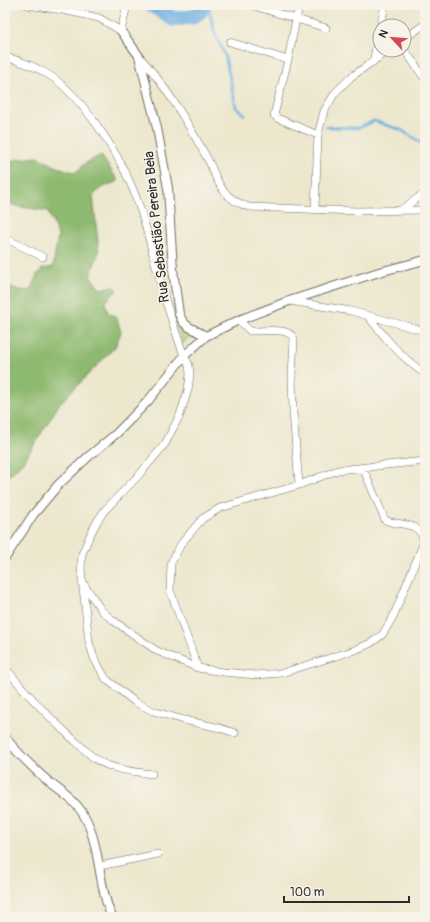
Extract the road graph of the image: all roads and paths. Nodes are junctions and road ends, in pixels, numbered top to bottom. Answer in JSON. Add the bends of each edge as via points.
{"nodes":[{"id":1,"x":27,"y":5,"type":"edge"},
{"id":2,"x":127,"y":5,"type":"edge"},
{"id":3,"x":251,"y":5,"type":"edge"},
{"id":4,"x":300,"y":5,"type":"edge"},
{"id":5,"x":384,"y":5,"type":"edge"},
{"id":6,"x":296,"y":19,"type":"junction"},
{"id":7,"x":425,"y":24,"type":"edge"},
{"id":8,"x":326,"y":28,"type":"dead end"},
{"id":9,"x":121,"y":31,"type":"junction"},
{"id":10,"x":412,"y":33,"type":"edge"},
{"id":11,"x":230,"y":42,"type":"dead end"},
{"id":12,"x":139,"y":56,"type":"junction"},
{"id":13,"x":5,"y":57,"type":"edge"},
{"id":14,"x":378,"y":58,"type":"edge"},
{"id":15,"x":410,"y":58,"type":"edge"},
{"id":16,"x":288,"y":60,"type":"junction"},
{"id":17,"x":373,"y":62,"type":"junction"},
{"id":18,"x":425,"y":80,"type":"edge"},
{"id":19,"x":318,"y":135,"type":"junction"},
{"id":20,"x":425,"y":193,"type":"edge"},
{"id":21,"x":315,"y":209,"type":"junction"},
{"id":22,"x":425,"y":210,"type":"edge"},
{"id":23,"x":399,"y":211,"type":"junction"},
{"id":24,"x":5,"y":238,"type":"edge"},
{"id":25,"x":43,"y":257,"type":"dead end"},
{"id":26,"x":425,"y":260,"type":"edge"},
{"id":27,"x":289,"y":301,"type":"junction"},
{"id":28,"x":368,"y":316,"type":"junction"},
{"id":29,"x":239,"y":320,"type":"junction"},
{"id":30,"x":425,"y":332,"type":"edge"},
{"id":31,"x":206,"y":336,"type":"junction"},
{"id":32,"x":184,"y":356,"type":"junction"},
{"id":33,"x":425,"y":374,"type":"edge"},
{"id":34,"x":425,"y":461,"type":"edge"},
{"id":35,"x":364,"y":468,"type":"junction"},
{"id":36,"x":299,"y":485,"type":"junction"},
{"id":37,"x":5,"y":558,"type":"edge"},
{"id":38,"x":82,"y":582,"type":"junction"},
{"id":39,"x":5,"y":667,"type":"edge"},
{"id":40,"x":198,"y":668,"type":"junction"},
{"id":41,"x":235,"y":733,"type":"dead end"},
{"id":42,"x":5,"y":737,"type":"edge"},
{"id":43,"x":152,"y":774,"type":"dead end"},
{"id":44,"x":158,"y":854,"type":"dead end"},
{"id":45,"x":100,"y":866,"type":"junction"},
{"id":46,"x":112,"y":917,"type":"edge"}],
"edges":[{"from":1,"to":9,"type":"street","via":[[99,18]]},
{"from":2,"to":9,"type":"street"},
{"from":3,"to":6,"type":"street"},
{"from":4,"to":6,"type":"street"},
{"from":5,"to":17,"type":"street"},
{"from":6,"to":8,"type":"street"},
{"from":6,"to":16,"type":"street"},
{"from":7,"to":10,"type":"street"},
{"from":9,"to":12,"type":"street"},
{"from":11,"to":16,"type":"street"},
{"from":12,"to":21,"type":"street","via":[[176,104],[229,197],[240,205],[249,207]]},
{"from":12,"to":31,"type":"street","name":"Rua Sebastião Pereira Beia","via":[[166,174],[179,314],[189,327]]},
{"from":13,"to":32,"type":"street","via":[[43,71],[64,87],[89,114],[113,149],[139,207]]},
{"from":14,"to":17,"type":"street"},
{"from":15,"to":18,"type":"street"},
{"from":16,"to":19,"type":"street","via":[[274,115]]},
{"from":17,"to":19,"type":"street","via":[[335,92],[324,111]]},
{"from":19,"to":21,"type":"street"},
{"from":20,"to":23,"type":"street"},
{"from":21,"to":23,"type":"street"},
{"from":22,"to":23,"type":"street"},
{"from":24,"to":25,"type":"street"},
{"from":26,"to":27,"type":"street"},
{"from":27,"to":28,"type":"street"},
{"from":27,"to":29,"type":"street"},
{"from":28,"to":30,"type":"street"},
{"from":28,"to":33,"type":"street","via":[[394,348]]},
{"from":29,"to":31,"type":"street"},
{"from":29,"to":36,"type":"street","via":[[250,331],[283,330],[289,332],[294,339],[293,412]]},
{"from":31,"to":32,"type":"street"},
{"from":32,"to":37,"type":"street","via":[[118,433],[58,485],[33,515]]},
{"from":32,"to":38,"type":"street","via":[[190,374],[180,416],[165,444],[104,510],[98,520],[82,554]]},
{"from":34,"to":35,"type":"street"},
{"from":35,"to":36,"type":"street","via":[[338,470]]},
{"from":35,"to":40,"type":"street","via":[[385,520],[419,529],[424,542],[393,617],[382,635],[355,650],[282,673],[256,675]]},
{"from":36,"to":40,"type":"street","via":[[220,508],[202,519],[180,544],[171,564],[170,590]]},
{"from":38,"to":40,"type":"street","via":[[102,611],[114,621],[157,651]]},
{"from":38,"to":41,"type":"street","via":[[89,642],[94,658],[106,679],[135,702],[153,711]]},
{"from":39,"to":43,"type":"street","via":[[36,703],[93,757],[105,765],[122,770]]},
{"from":42,"to":45,"type":"street","via":[[30,766],[75,803],[91,830]]},
{"from":44,"to":45,"type":"street"},
{"from":45,"to":46,"type":"street"}]}
